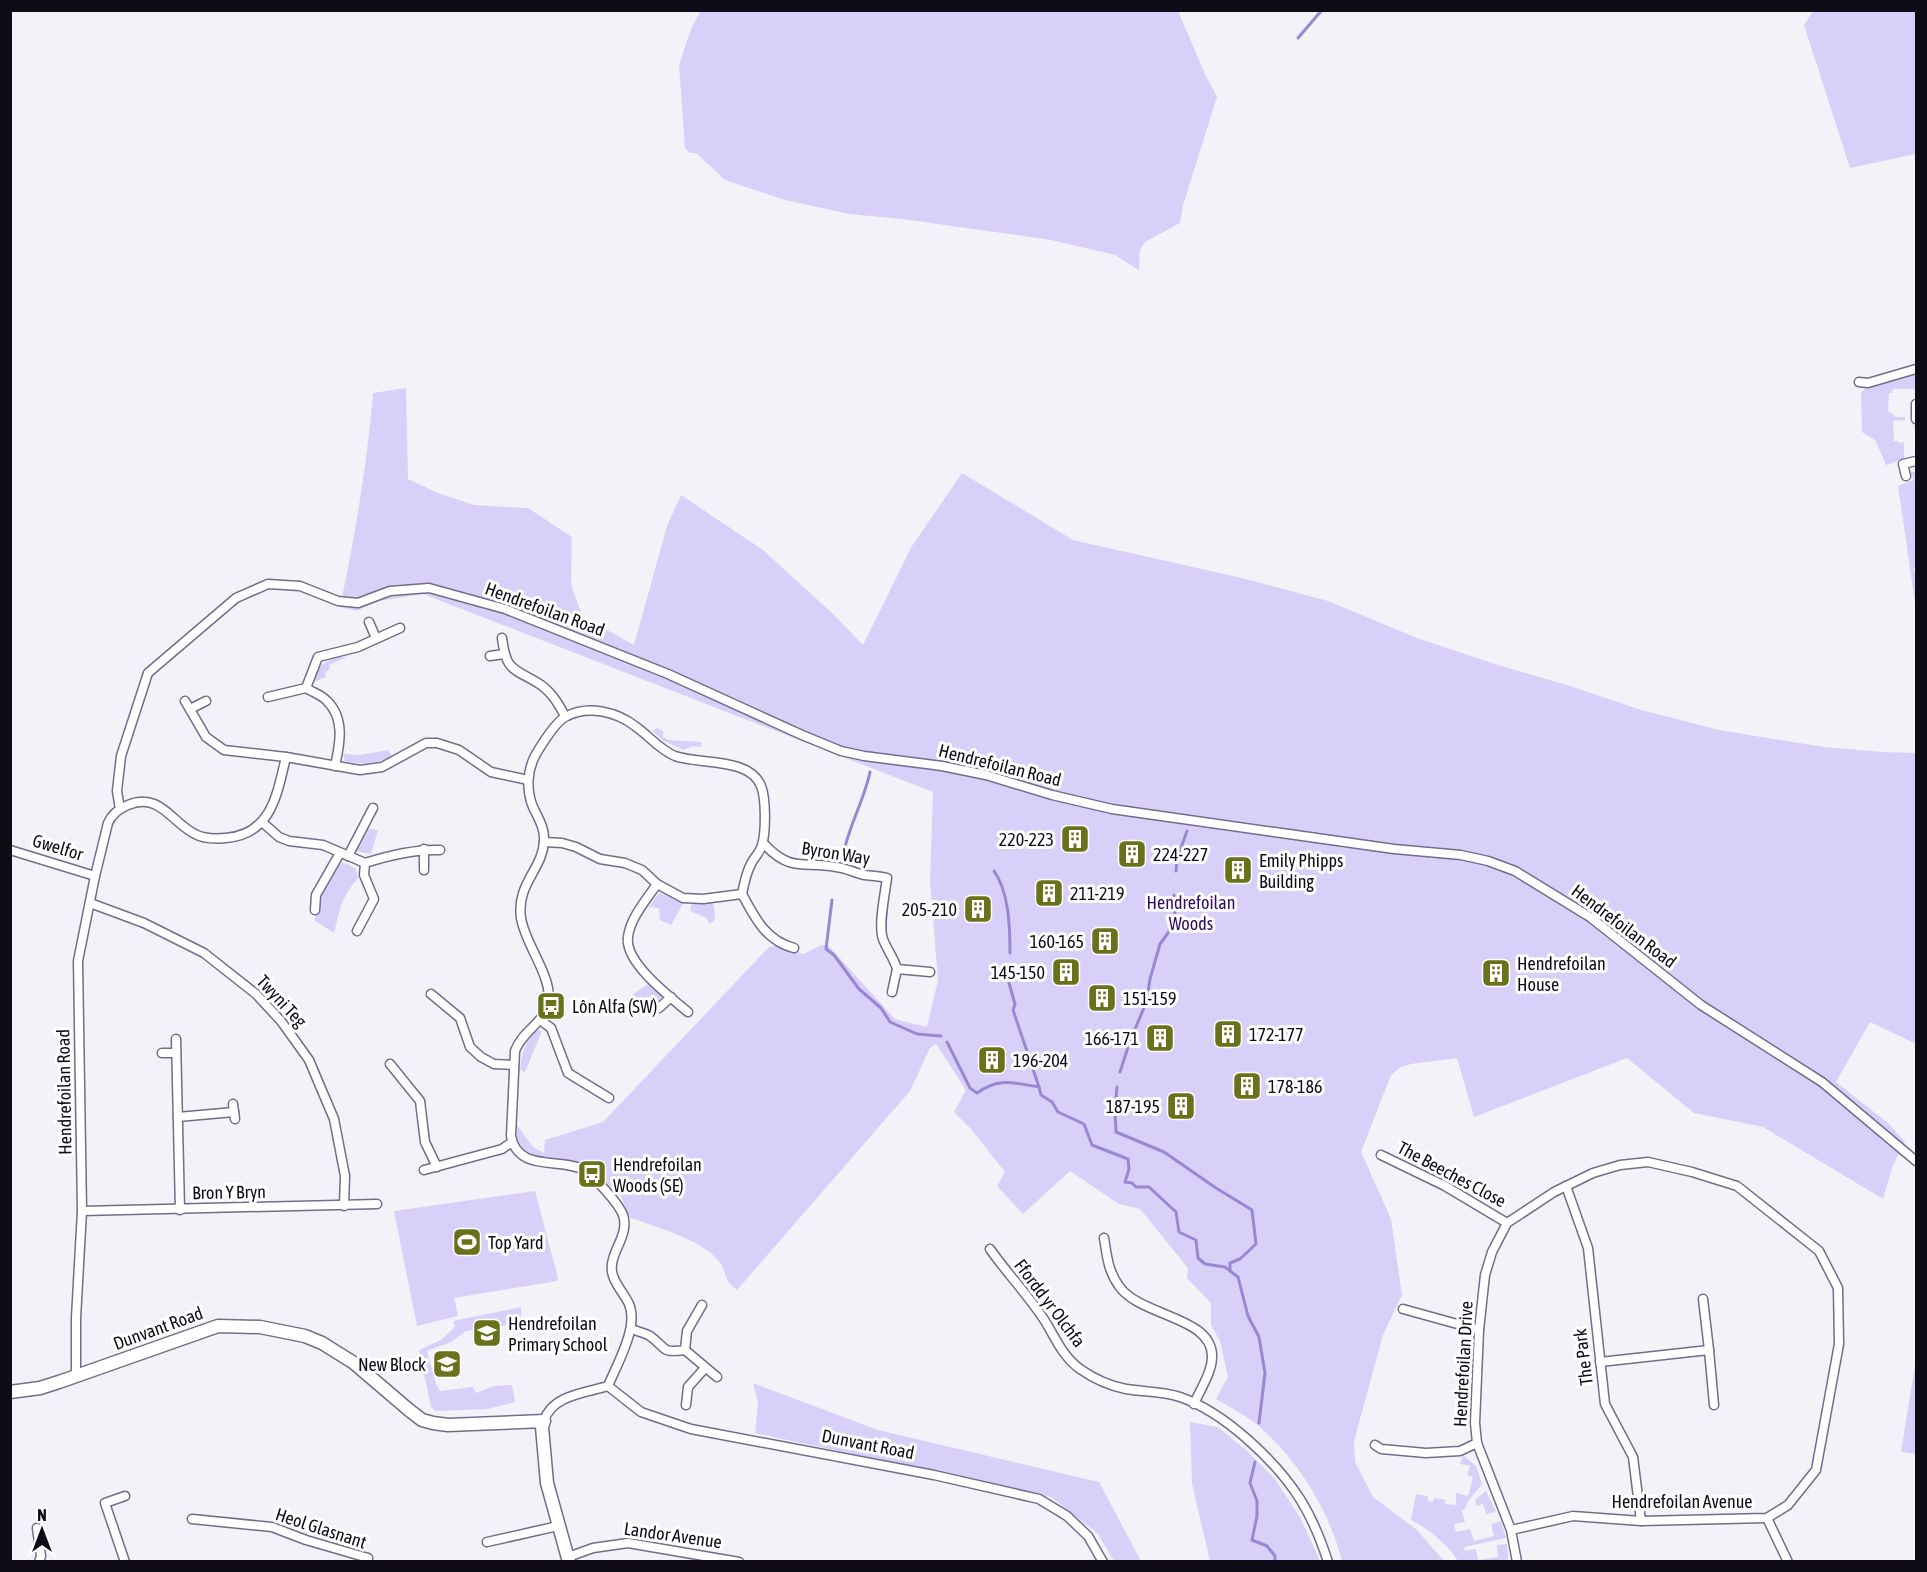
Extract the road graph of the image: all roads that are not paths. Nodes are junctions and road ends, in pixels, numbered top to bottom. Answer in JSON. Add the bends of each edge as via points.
{"nodes":[{"id":1,"x":1917,"y":369,"type":"edge"},
{"id":2,"x":1859,"y":382,"type":"dead end"},
{"id":3,"x":1916,"y":404,"type":"edge"},
{"id":4,"x":1917,"y":419,"type":"edge"},
{"id":5,"x":1917,"y":461,"type":"edge"},
{"id":6,"x":1906,"y":476,"type":"dead end"},
{"id":7,"x":369,"y":622,"type":"dead end"},
{"id":8,"x":400,"y":628,"type":"dead end"},
{"id":9,"x":376,"y":638,"type":"junction"},
{"id":10,"x":502,"y":638,"type":"dead end"},
{"id":11,"x":504,"y":654,"type":"junction"},
{"id":12,"x":490,"y":656,"type":"dead end"},
{"id":13,"x":306,"y":688,"type":"junction"},
{"id":14,"x":268,"y":697,"type":"dead end"},
{"id":15,"x":206,"y":700,"type":"dead end"},
{"id":16,"x":565,"y":716,"type":"junction"},
{"id":17,"x":286,"y":757,"type":"junction"},
{"id":18,"x":335,"y":766,"type":"junction"},
{"id":19,"x":528,"y":780,"type":"junction"},
{"id":20,"x":373,"y":808,"type":"dead end"},
{"id":21,"x":118,"y":811,"type":"junction"},
{"id":22,"x":262,"y":822,"type":"junction"},
{"id":23,"x":544,"y":842,"type":"junction"},
{"id":24,"x":763,"y":843,"type":"junction"},
{"id":25,"x":424,"y":849,"type":"junction"},
{"id":26,"x":10,"y":850,"type":"edge"},
{"id":27,"x":440,"y":850,"type":"dead end"},
{"id":28,"x":344,"y":855,"type":"junction"},
{"id":29,"x":365,"y":863,"type":"junction"},
{"id":30,"x":424,"y":870,"type":"dead end"},
{"id":31,"x":95,"y":876,"type":"junction"},
{"id":32,"x":657,"y":884,"type":"junction"},
{"id":33,"x":742,"y":894,"type":"junction"},
{"id":34,"x":90,"y":903,"type":"junction"},
{"id":35,"x":315,"y":910,"type":"dead end"},
{"id":36,"x":357,"y":930,"type":"dead end"},
{"id":37,"x":787,"y":949,"type":"dead end"},
{"id":38,"x":897,"y":969,"type":"junction"},
{"id":39,"x":930,"y":972,"type":"dead end"},
{"id":40,"x":892,"y":992,"type":"dead end"},
{"id":41,"x":430,"y":994,"type":"dead end"},
{"id":42,"x":671,"y":997,"type":"junction"},
{"id":43,"x":659,"y":1008,"type":"dead end"},
{"id":44,"x":688,"y":1012,"type":"dead end"},
{"id":45,"x":540,"y":1020,"type":"junction"},
{"id":46,"x":176,"y":1039,"type":"dead end"},
{"id":47,"x":162,"y":1053,"type":"dead end"},
{"id":48,"x":176,"y":1053,"type":"junction"},
{"id":49,"x":390,"y":1064,"type":"dead end"},
{"id":50,"x":514,"y":1065,"type":"junction"},
{"id":51,"x":609,"y":1098,"type":"dead end"},
{"id":52,"x":234,"y":1112,"type":"dead end"},
{"id":53,"x":178,"y":1117,"type":"junction"},
{"id":54,"x":512,"y":1142,"type":"junction"},
{"id":55,"x":1381,"y":1155,"type":"dead end"},
{"id":56,"x":1917,"y":1161,"type":"edge"},
{"id":57,"x":437,"y":1167,"type":"junction"},
{"id":58,"x":424,"y":1170,"type":"dead end"},
{"id":59,"x":1566,"y":1186,"type":"junction"},
{"id":60,"x":376,"y":1204,"type":"dead end"},
{"id":61,"x":344,"y":1206,"type":"junction"},
{"id":62,"x":180,"y":1210,"type":"junction"},
{"id":63,"x":82,"y":1211,"type":"junction"},
{"id":64,"x":1524,"y":1212,"type":"joint"},
{"id":65,"x":1507,"y":1223,"type":"junction"},
{"id":66,"x":1104,"y":1238,"type":"dead end"},
{"id":67,"x":990,"y":1249,"type":"dead end"},
{"id":68,"x":1703,"y":1299,"type":"dead end"},
{"id":69,"x":702,"y":1305,"type":"dead end"},
{"id":70,"x":1403,"y":1309,"type":"dead end"},
{"id":71,"x":631,"y":1329,"type":"junction"},
{"id":72,"x":1479,"y":1330,"type":"junction"},
{"id":73,"x":685,"y":1350,"type":"junction"},
{"id":74,"x":1709,"y":1350,"type":"junction"},
{"id":75,"x":1600,"y":1362,"type":"junction"},
{"id":76,"x":705,"y":1368,"type":"junction"},
{"id":77,"x":76,"y":1376,"type":"junction"},
{"id":78,"x":717,"y":1377,"type":"dead end"},
{"id":79,"x":609,"y":1386,"type":"junction"},
{"id":80,"x":10,"y":1392,"type":"edge"},
{"id":81,"x":1194,"y":1404,"type":"junction"},
{"id":82,"x":687,"y":1405,"type":"dead end"},
{"id":83,"x":1714,"y":1405,"type":"dead end"},
{"id":84,"x":544,"y":1421,"type":"junction"},
{"id":85,"x":1477,"y":1443,"type":"junction"},
{"id":86,"x":1375,"y":1445,"type":"dead end"},
{"id":87,"x":125,"y":1496,"type":"dead end"},
{"id":88,"x":1767,"y":1518,"type":"junction"},
{"id":89,"x":192,"y":1519,"type":"dead end"},
{"id":90,"x":1641,"y":1521,"type":"junction"},
{"id":91,"x":558,"y":1526,"type":"junction"},
{"id":92,"x":37,"y":1528,"type":"dead end"},
{"id":93,"x":1511,"y":1530,"type":"junction"},
{"id":94,"x":488,"y":1542,"type":"dead end"},
{"id":95,"x":1101,"y":1558,"type":"edge"},
{"id":96,"x":568,"y":1559,"type":"edge"},
{"id":97,"x":39,"y":1562,"type":"edge"},
{"id":98,"x":125,"y":1562,"type":"edge"},
{"id":99,"x":367,"y":1562,"type":"edge"},
{"id":100,"x":739,"y":1562,"type":"edge"},
{"id":101,"x":1090,"y":1562,"type":"edge"},
{"id":102,"x":1328,"y":1562,"type":"edge"},
{"id":103,"x":1516,"y":1562,"type":"edge"},
{"id":104,"x":1788,"y":1562,"type":"edge"}],
"edges":[{"from":1,"to":2,"type":"street"},
{"from":3,"to":4,"type":"street"},
{"from":5,"to":6,"type":"street","via":[[1903,464]]},
{"from":7,"to":9,"type":"street"},
{"from":8,"to":9,"type":"street"},
{"from":9,"to":13,"type":"street","via":[[318,657]]},
{"from":10,"to":11,"type":"street"},
{"from":11,"to":12,"type":"street"},
{"from":11,"to":16,"type":"street","via":[[512,668],[555,697]]},
{"from":13,"to":14,"type":"street"},
{"from":13,"to":18,"type":"street","via":[[326,700],[338,720],[340,743]]},
{"from":15,"to":17,"type":"street","via":[[188,705],[206,737],[224,750]]},
{"from":16,"to":19,"type":"street","via":[[536,754]]},
{"from":16,"to":24,"type":"street","via":[[585,711],[614,713],[672,754],[753,773],[763,794]]},
{"from":17,"to":18,"type":"street"},
{"from":17,"to":22,"type":"street","via":[[272,809]]},
{"from":18,"to":19,"type":"street","via":[[360,770],[382,767],[426,743],[437,743],[459,750],[491,772]]},
{"from":19,"to":23,"type":"street"},
{"from":20,"to":28,"type":"street"},
{"from":21,"to":22,"type":"street","via":[[130,804],[155,804],[196,835],[215,839],[233,838]]},
{"from":21,"to":31,"type":"street","name":"Hendrefoilan Road","via":[[108,823]]},
{"from":21,"to":56,"type":"street","name":"Hendrefoilan Road","via":[[122,756],[148,673],[236,598],[268,584],[300,586],[338,601],[358,603],[390,591],[429,588],[505,609],[647,665],[841,751],[986,775],[1112,809],[1461,855],[1515,870],[1590,916],[1701,1005],[1822,1082]]},
{"from":22,"to":28,"type":"street","via":[[289,842],[323,845]]},
{"from":23,"to":32,"type":"street","via":[[562,843],[600,859],[625,862],[642,870]]},
{"from":23,"to":45,"type":"street","via":[[520,907],[525,935],[549,992],[549,1003]]},
{"from":24,"to":33,"type":"street","via":[[752,861]]},
{"from":24,"to":38,"type":"street","name":"Byron Way","via":[[789,862],[887,878],[881,930]]},
{"from":25,"to":27,"type":"street"},
{"from":25,"to":29,"type":"street"},
{"from":25,"to":30,"type":"street"},
{"from":26,"to":31,"type":"street","name":"Gwelfor"},
{"from":28,"to":29,"type":"street"},
{"from":28,"to":35,"type":"street","via":[[316,895]]},
{"from":29,"to":36,"type":"street","via":[[364,875],[374,899]]},
{"from":31,"to":34,"type":"street","name":"Hendrefoilan Road"},
{"from":32,"to":33,"type":"street","via":[[682,898]]},
{"from":32,"to":42,"type":"street","via":[[631,925],[627,946],[650,978]]},
{"from":33,"to":37,"type":"street","via":[[756,921]]},
{"from":34,"to":61,"type":"street","name":"Twyni Teg","via":[[144,923],[204,953],[256,994],[281,1021],[309,1060],[334,1119],[345,1176]]},
{"from":34,"to":63,"type":"street","name":"Hendrefoilan Road","via":[[78,961]]},
{"from":38,"to":39,"type":"street"},
{"from":38,"to":40,"type":"street"},
{"from":41,"to":50,"type":"street","via":[[460,1018],[470,1047],[481,1058],[494,1064]]},
{"from":42,"to":43,"type":"street"},
{"from":42,"to":44,"type":"street"},
{"from":45,"to":50,"type":"street","via":[[519,1041]]},
{"from":45,"to":51,"type":"street","via":[[550,1028],[568,1073]]},
{"from":46,"to":48,"type":"street"},
{"from":47,"to":48,"type":"street"},
{"from":48,"to":53,"type":"street"},
{"from":49,"to":57,"type":"street","via":[[420,1101],[425,1142]]},
{"from":50,"to":54,"type":"street"},
{"from":52,"to":53,"type":"street"},
{"from":53,"to":62,"type":"street"},
{"from":54,"to":57,"type":"street","via":[[502,1149]]},
{"from":54,"to":71,"type":"street","via":[[530,1160],[584,1170],[623,1213],[624,1234],[612,1270],[629,1303]]},
{"from":55,"to":65,"type":"street","name":"The Beeches Close","via":[[1445,1186]]},
{"from":57,"to":58,"type":"street"},
{"from":59,"to":64,"type":"street","name":"Hendrefoilan Avenue"},
{"from":59,"to":75,"type":"street","name":"The Park","via":[[1588,1248]]},
{"from":59,"to":88,"type":"street","name":"Hendrefoilan Avenue","via":[[1620,1165],[1648,1162],[1670,1166],[1737,1186],[1819,1251],[1838,1288],[1839,1344],[1816,1470],[1788,1504]]},
{"from":60,"to":61,"type":"street","name":"Bron Y Bryn"},
{"from":61,"to":62,"type":"street","name":"Bron Y Bryn"},
{"from":62,"to":63,"type":"street","name":"Bron Y Bryn"},
{"from":63,"to":77,"type":"street","name":"Hendrefoilan Road"},
{"from":64,"to":65,"type":"street","name":"Hendrefoilan Drive"},
{"from":65,"to":72,"type":"street","name":"Hendrefoilan Drive","via":[[1485,1275]]},
{"from":66,"to":81,"type":"street","via":[[1108,1266],[1130,1298],[1198,1329],[1208,1338],[1212,1360]]},
{"from":67,"to":81,"type":"street","name":"Ffordd yr Olchfa","via":[[1042,1318],[1056,1344],[1079,1368],[1125,1389],[1180,1397]]},
{"from":68,"to":74,"type":"street"},
{"from":69,"to":73,"type":"street","via":[[687,1331]]},
{"from":70,"to":72,"type":"street"},
{"from":71,"to":73,"type":"street","via":[[650,1336],[663,1350]]},
{"from":71,"to":79,"type":"street"},
{"from":72,"to":85,"type":"street","name":"Hendrefoilan Drive"},
{"from":73,"to":76,"type":"street"},
{"from":74,"to":75,"type":"street"},
{"from":74,"to":83,"type":"street"},
{"from":75,"to":90,"type":"street","name":"The Park","via":[[1605,1404],[1633,1457]]},
{"from":76,"to":78,"type":"street"},
{"from":76,"to":82,"type":"street","via":[[688,1387]]},
{"from":77,"to":80,"type":"street","name":"Dunvant Road","via":[[40,1388]]},
{"from":77,"to":84,"type":"street","name":"Dunvant Road","via":[[218,1326],[260,1327],[322,1342],[423,1420],[448,1425]]},
{"from":79,"to":84,"type":"street","via":[[564,1399],[550,1409]]},
{"from":79,"to":95,"type":"street","name":"Dunvant Road","via":[[642,1413],[691,1429],[1039,1499],[1067,1516],[1088,1536]]},
{"from":81,"to":102,"type":"street","name":"Ffordd yr Olchfa","via":[[1244,1436],[1273,1466],[1300,1498]]},
{"from":84,"to":91,"type":"street","via":[[547,1483]]},
{"from":85,"to":86,"type":"street","via":[[1460,1450],[1426,1453],[1403,1453]]},
{"from":85,"to":93,"type":"street","name":"Hendrefoilan Drive"},
{"from":87,"to":98,"type":"street","via":[[105,1503]]},
{"from":88,"to":90,"type":"street","name":"Hendrefoilan Avenue"},
{"from":88,"to":104,"type":"street"},
{"from":89,"to":99,"type":"street","name":"Heol Glasnant","via":[[272,1527],[369,1558]]},
{"from":90,"to":93,"type":"street","name":"Hendrefoilan Avenue","via":[[1573,1516]]},
{"from":91,"to":94,"type":"street"},
{"from":91,"to":96,"type":"street"},
{"from":92,"to":97,"type":"street"},
{"from":93,"to":103,"type":"street","name":"Hendrefoilan Drive"},
{"from":95,"to":101,"type":"street"},
{"from":96,"to":100,"type":"street","name":"Landor Avenue","via":[[593,1548],[628,1543]]}]}
